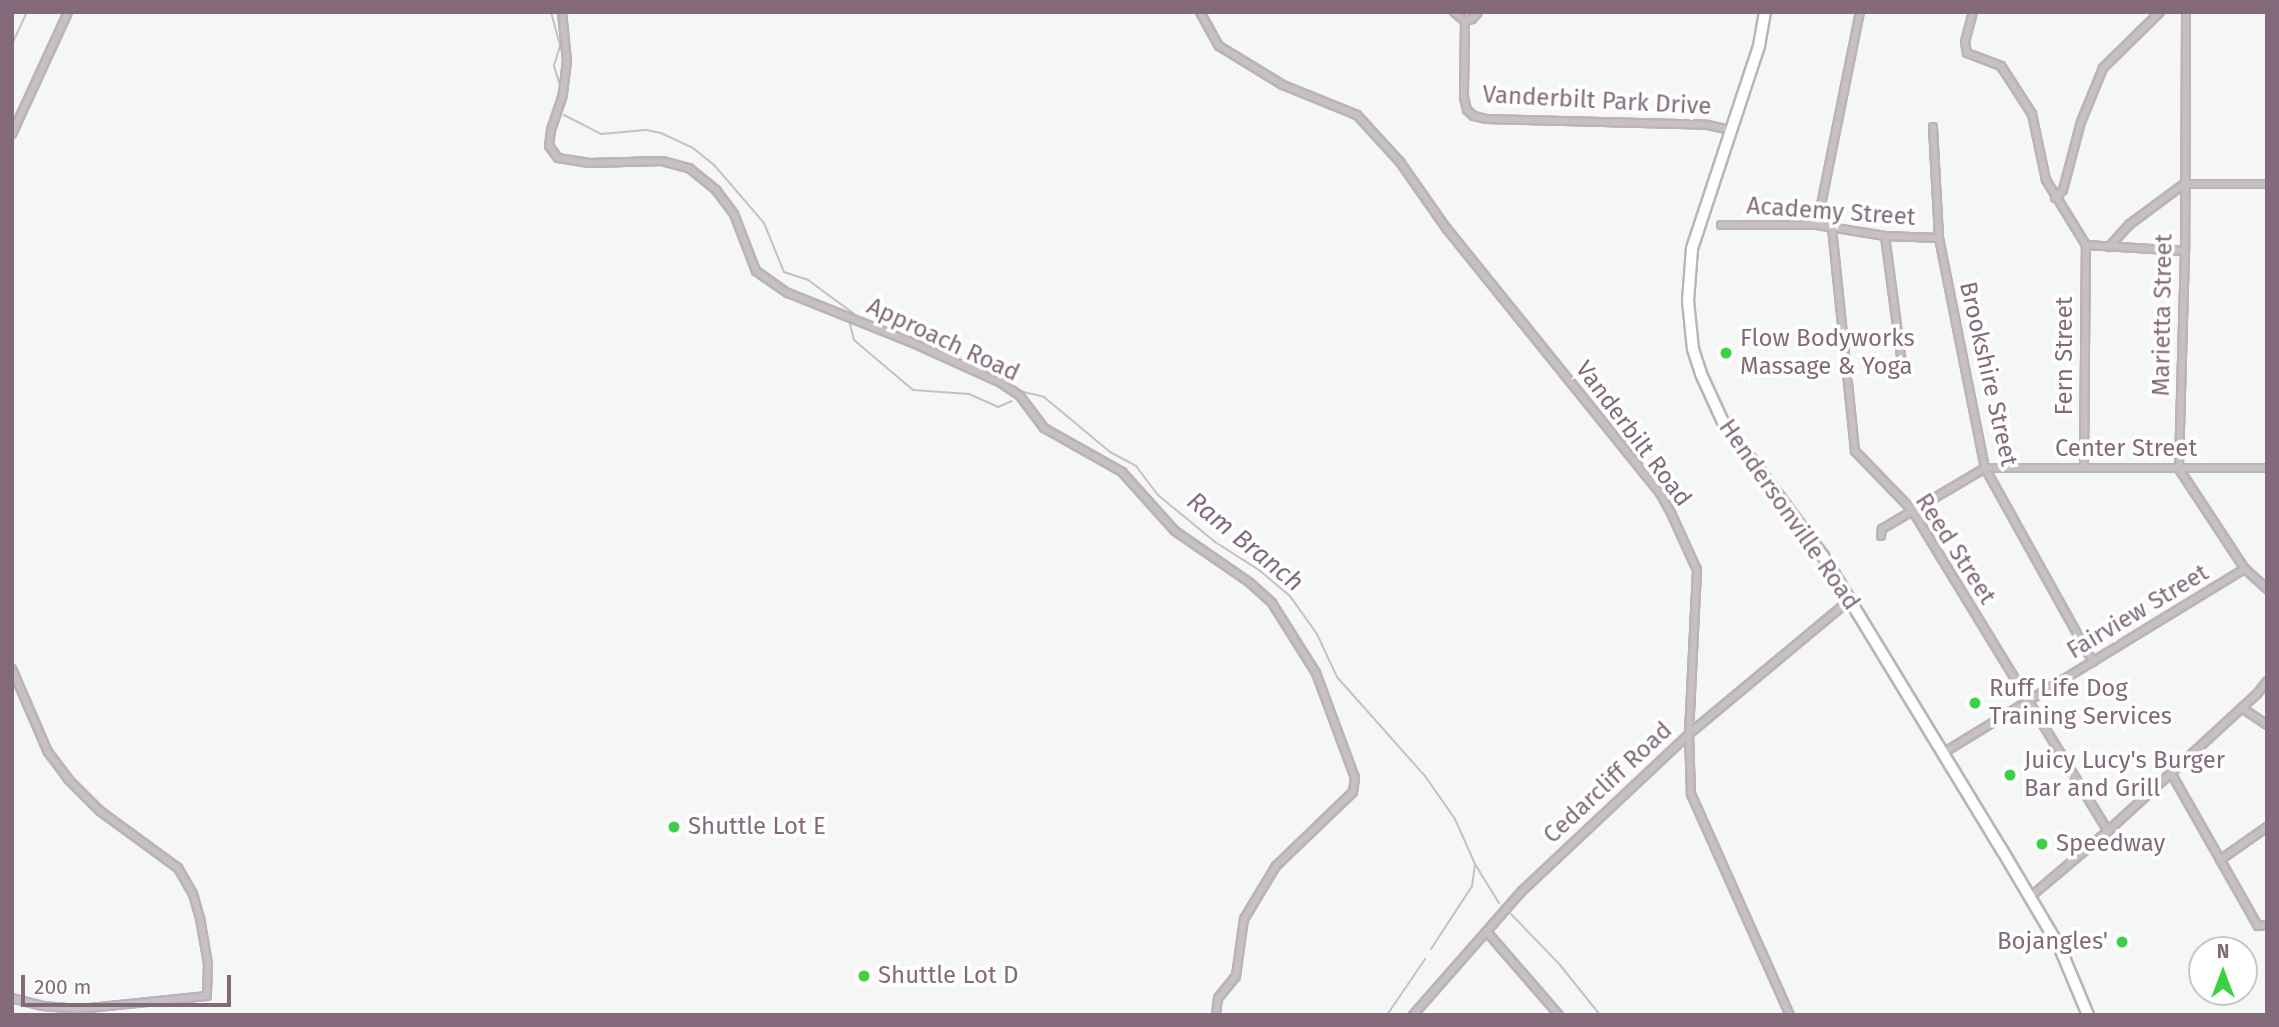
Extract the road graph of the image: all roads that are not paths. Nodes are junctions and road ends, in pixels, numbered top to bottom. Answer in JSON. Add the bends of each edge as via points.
{"nodes":[{"id":1,"x":68,"y":12,"type":"edge"},
{"id":2,"x":562,"y":12,"type":"edge"},
{"id":3,"x":1200,"y":12,"type":"edge"},
{"id":4,"x":1454,"y":12,"type":"edge"},
{"id":5,"x":1478,"y":12,"type":"edge"},
{"id":6,"x":1765,"y":12,"type":"edge"},
{"id":7,"x":1860,"y":12,"type":"edge"},
{"id":8,"x":1973,"y":12,"type":"edge"},
{"id":9,"x":2161,"y":12,"type":"edge"},
{"id":10,"x":2186,"y":12,"type":"edge"},
{"id":11,"x":1465,"y":21,"type":"junction"},
{"id":12,"x":1933,"y":127,"type":"dead end"},
{"id":13,"x":1730,"y":130,"type":"junction"},
{"id":14,"x":12,"y":134,"type":"edge"},
{"id":15,"x":2184,"y":184,"type":"junction"},
{"id":16,"x":2267,"y":184,"type":"edge"},
{"id":17,"x":2055,"y":198,"type":"junction"},
{"id":18,"x":1721,"y":225,"type":"dead end"},
{"id":19,"x":1817,"y":225,"type":"junction"},
{"id":20,"x":1832,"y":228,"type":"junction"},
{"id":21,"x":1885,"y":236,"type":"junction"},
{"id":22,"x":1939,"y":238,"type":"junction"},
{"id":23,"x":2086,"y":245,"type":"junction"},
{"id":24,"x":2109,"y":247,"type":"junction"},
{"id":25,"x":2185,"y":251,"type":"junction"},
{"id":26,"x":1903,"y":371,"type":"dead end"},
{"id":27,"x":2084,"y":467,"type":"junction"},
{"id":28,"x":1985,"y":468,"type":"junction"},
{"id":29,"x":2267,"y":468,"type":"edge"},
{"id":30,"x":2179,"y":469,"type":"junction"},
{"id":31,"x":1912,"y":510,"type":"junction"},
{"id":32,"x":1881,"y":536,"type":"dead end"},
{"id":33,"x":2245,"y":569,"type":"junction"},
{"id":34,"x":2267,"y":589,"type":"edge"},
{"id":35,"x":1850,"y":600,"type":"junction"},
{"id":36,"x":2093,"y":662,"type":"junction"},
{"id":37,"x":12,"y":669,"type":"edge"},
{"id":38,"x":2267,"y":681,"type":"edge"},
{"id":39,"x":2027,"y":701,"type":"junction"},
{"id":40,"x":2242,"y":708,"type":"junction"},
{"id":41,"x":2267,"y":724,"type":"edge"},
{"id":42,"x":1689,"y":734,"type":"junction"},
{"id":43,"x":1942,"y":753,"type":"junction"},
{"id":44,"x":2171,"y":773,"type":"junction"},
{"id":45,"x":2267,"y":827,"type":"edge"},
{"id":46,"x":2108,"y":831,"type":"junction"},
{"id":47,"x":2220,"y":860,"type":"junction"},
{"id":48,"x":2030,"y":897,"type":"junction"},
{"id":49,"x":2263,"y":926,"type":"edge"},
{"id":50,"x":1487,"y":932,"type":"junction"},
{"id":51,"x":12,"y":998,"type":"edge"},
{"id":52,"x":1216,"y":1015,"type":"edge"},
{"id":53,"x":1413,"y":1015,"type":"edge"},
{"id":54,"x":1559,"y":1015,"type":"edge"},
{"id":55,"x":1790,"y":1015,"type":"edge"},
{"id":56,"x":2088,"y":1015,"type":"edge"}],
"edges":[{"from":1,"to":14,"type":"street"},
{"from":2,"to":52,"type":"street","name":"Approach Road","via":[[567,61],[550,146],[558,158],[590,163],[662,161],[689,168],[716,190],[734,214],[756,271],[788,293],[1001,383],[1020,396],[1044,428],[1122,472],[1175,531],[1272,603],[1316,673],[1354,778],[1353,792],[1276,866],[1244,919],[1236,976],[1218,998]]},
{"from":3,"to":42,"type":"street","name":"Vanderbilt Road","via":[[1219,46],[1283,85],[1357,115],[1400,162],[1447,229],[1660,493],[1697,570]]},
{"from":4,"to":11,"type":"street"},
{"from":5,"to":11,"type":"street"},
{"from":6,"to":13,"type":"main road","name":"Hendersonville Road","via":[[1759,46]]},
{"from":7,"to":19,"type":"street"},
{"from":8,"to":17,"type":"street","via":[[1967,52],[2001,66],[2032,114],[2043,172]]},
{"from":9,"to":17,"type":"street","via":[[2103,68],[2081,122],[2063,190]]},
{"from":10,"to":15,"type":"street","name":"Marietta Street"},
{"from":11,"to":13,"type":"street","name":"Vanderbilt Park Drive","via":[[1465,104],[1474,116],[1708,124]]},
{"from":12,"to":22,"type":"street","name":"Brookshire Street"},
{"from":13,"to":35,"type":"main road","name":"Hendersonville Road","via":[[1692,250],[1688,300],[1693,349],[1723,422],[1808,533]]},
{"from":15,"to":16,"type":"street"},
{"from":15,"to":24,"type":"street","via":[[2130,224]]},
{"from":15,"to":25,"type":"street","name":"Marietta Street"},
{"from":17,"to":23,"type":"street"},
{"from":18,"to":19,"type":"street","name":"Academy Street"},
{"from":19,"to":20,"type":"street","name":"Academy Street"},
{"from":20,"to":21,"type":"street","name":"Academy Street"},
{"from":20,"to":31,"type":"street","name":"Reed Street","via":[[1855,451]]},
{"from":21,"to":22,"type":"street","name":"Academy Street"},
{"from":21,"to":26,"type":"street"},
{"from":22,"to":28,"type":"street","name":"Brookshire Street"},
{"from":23,"to":24,"type":"street"},
{"from":23,"to":27,"type":"street","name":"Fern Street"},
{"from":24,"to":25,"type":"street"},
{"from":25,"to":30,"type":"street","name":"Marietta Street"},
{"from":27,"to":28,"type":"street","name":"Center Street"},
{"from":27,"to":30,"type":"street","name":"Center Street"},
{"from":28,"to":31,"type":"street","name":"Center Street"},
{"from":28,"to":36,"type":"street","name":"Brookshire Street"},
{"from":29,"to":30,"type":"street","name":"Center Street"},
{"from":30,"to":33,"type":"street"},
{"from":31,"to":32,"type":"street","name":"Center Street","via":[[1882,529]]},
{"from":31,"to":39,"type":"street","name":"Reed Street"},
{"from":33,"to":34,"type":"street"},
{"from":33,"to":36,"type":"street","name":"Fairview Street"},
{"from":35,"to":42,"type":"street","name":"Cedarcliff Road"},
{"from":35,"to":43,"type":"main road","name":"Hendersonville Road"},
{"from":36,"to":39,"type":"street","name":"Fairview Street"},
{"from":37,"to":51,"type":"street","via":[[48,752],[68,779],[100,811],[178,868],[201,918],[208,964],[207,996],[78,1009]]},
{"from":38,"to":40,"type":"street"},
{"from":39,"to":43,"type":"street","name":"Fairview Street"},
{"from":39,"to":46,"type":"street","name":"Reed Street"},
{"from":40,"to":41,"type":"street"},
{"from":40,"to":44,"type":"street"},
{"from":42,"to":50,"type":"street","name":"Cedarcliff Road","via":[[1522,891]]},
{"from":42,"to":55,"type":"street","name":"Vanderbilt Road","via":[[1691,794]]},
{"from":43,"to":48,"type":"main road","name":"Hendersonville Road"},
{"from":44,"to":46,"type":"street"},
{"from":44,"to":47,"type":"street"},
{"from":45,"to":47,"type":"street"},
{"from":46,"to":48,"type":"street"},
{"from":47,"to":49,"type":"street"},
{"from":48,"to":56,"type":"main road","name":"Hendersonville Road","via":[[2060,948]]},
{"from":50,"to":53,"type":"street","name":"Cedarcliff Road"},
{"from":50,"to":54,"type":"street"}]}
